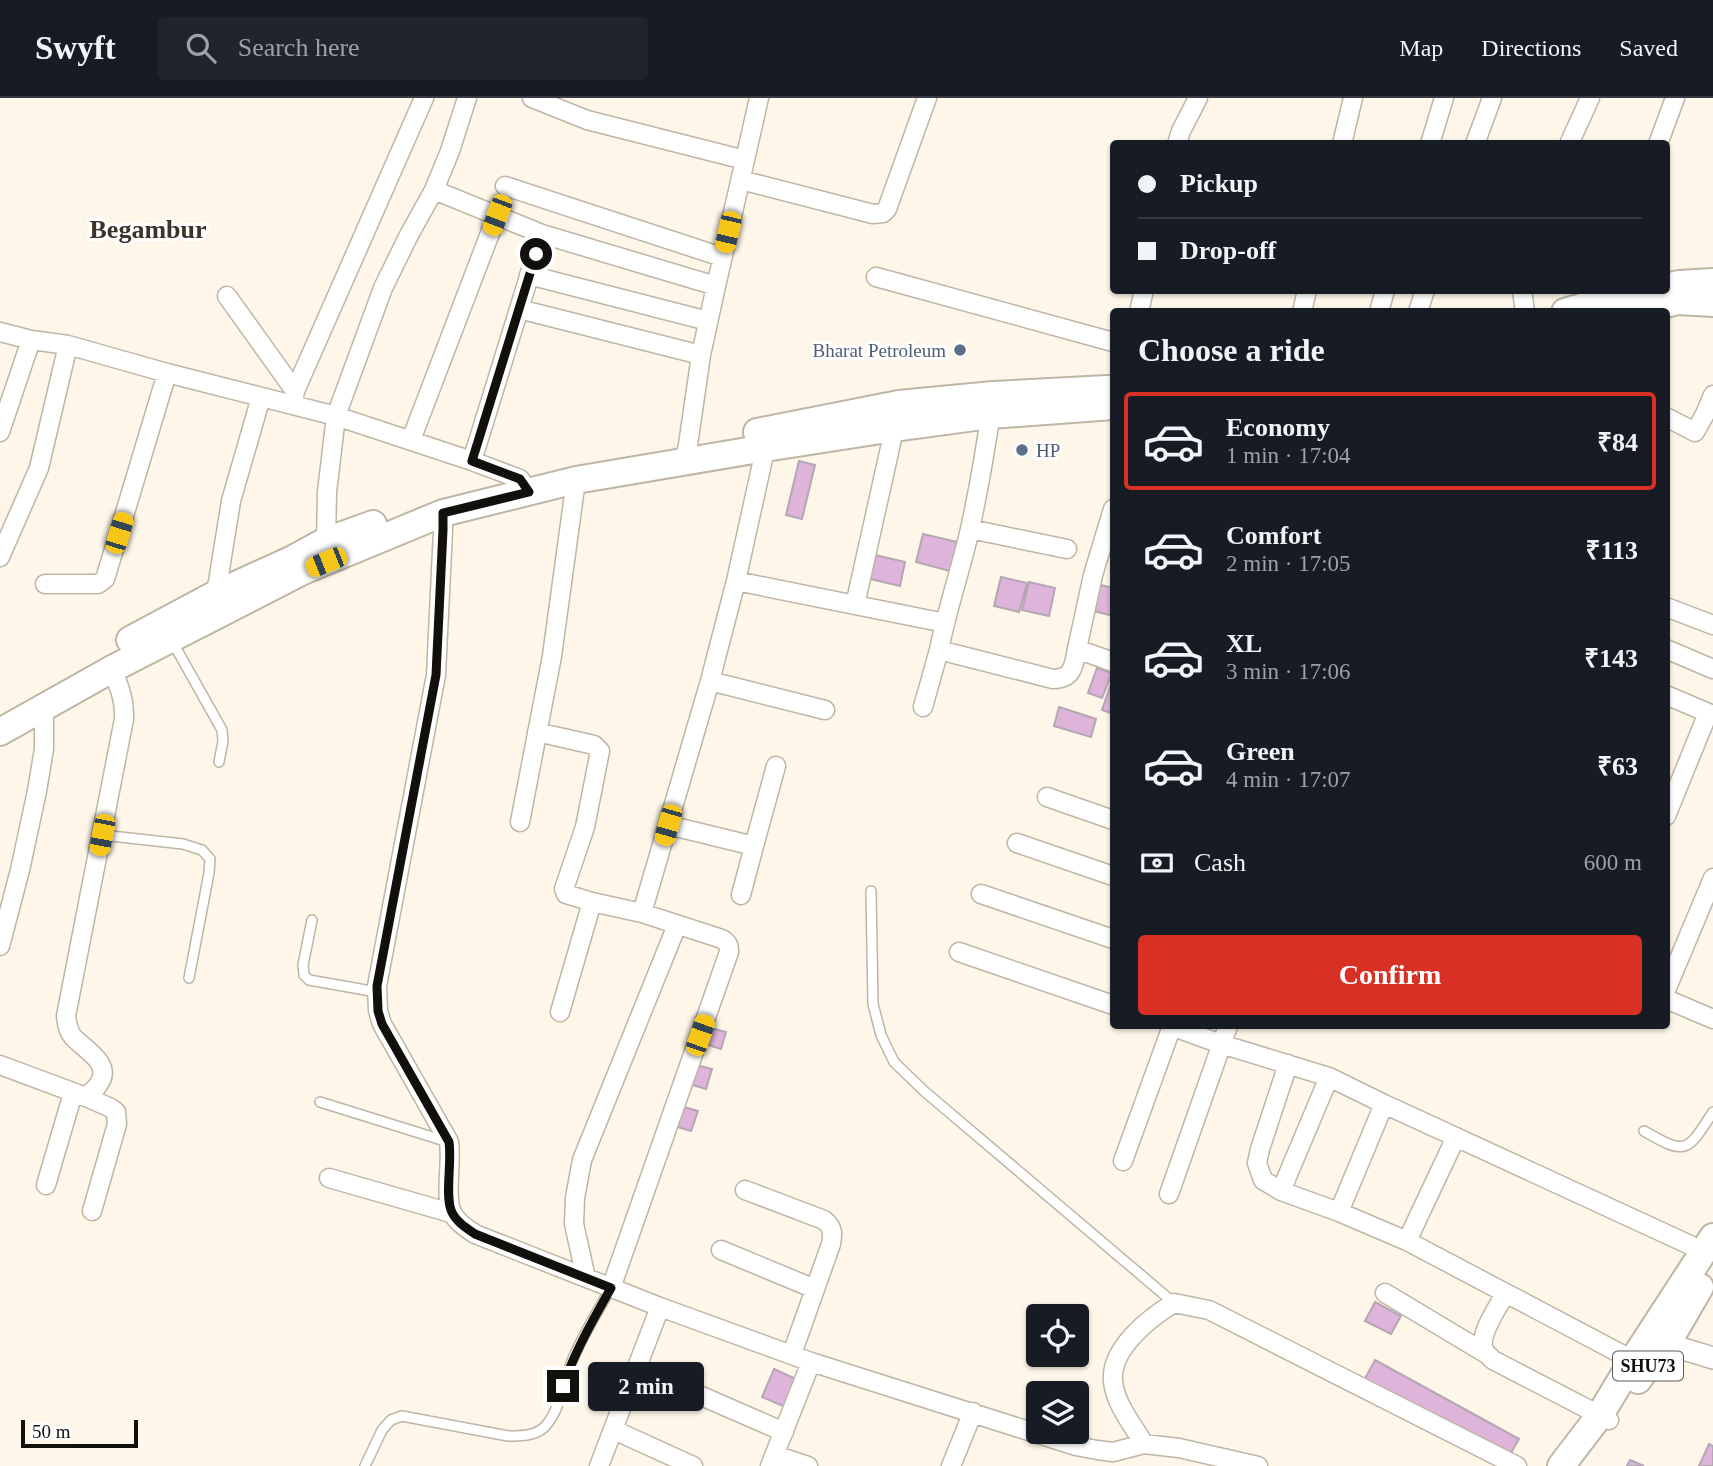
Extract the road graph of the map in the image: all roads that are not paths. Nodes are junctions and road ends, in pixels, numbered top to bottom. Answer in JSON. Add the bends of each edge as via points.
{"nodes":[{"id":1,"x":424,"y":98,"type":"edge"},
{"id":2,"x":467,"y":98,"type":"edge"},
{"id":3,"x":532,"y":98,"type":"edge"},
{"id":4,"x":760,"y":98,"type":"edge"},
{"id":5,"x":928,"y":98,"type":"edge"},
{"id":6,"x":1198,"y":98,"type":"edge"},
{"id":7,"x":1353,"y":98,"type":"edge"},
{"id":8,"x":1444,"y":98,"type":"edge"},
{"id":9,"x":1492,"y":98,"type":"edge"},
{"id":10,"x":1590,"y":98,"type":"edge"},
{"id":11,"x":1675,"y":98,"type":"edge"},
{"id":12,"x":1178,"y":140,"type":"edge"},
{"id":13,"x":1343,"y":140,"type":"edge"},
{"id":14,"x":1431,"y":140,"type":"edge"},
{"id":15,"x":1476,"y":140,"type":"edge"},
{"id":16,"x":1571,"y":140,"type":"edge"},
{"id":17,"x":1659,"y":140,"type":"edge"},
{"id":18,"x":744,"y":160,"type":"junction"},
{"id":19,"x":741,"y":180,"type":"junction"},
{"id":20,"x":505,"y":186,"type":"dead end"},
{"id":21,"x":434,"y":190,"type":"junction"},
{"id":22,"x":497,"y":215,"type":"junction"},
{"id":23,"x":542,"y":234,"type":"junction"},
{"id":24,"x":722,"y":257,"type":"junction"},
{"id":25,"x":529,"y":275,"type":"junction"},
{"id":26,"x":876,"y":277,"type":"dead end"},
{"id":27,"x":1713,"y":282,"type":"edge"},
{"id":28,"x":716,"y":286,"type":"junction"},
{"id":29,"x":1670,"y":286,"type":"edge"},
{"id":30,"x":1636,"y":294,"type":"edge"},
{"id":31,"x":227,"y":296,"type":"dead end"},
{"id":32,"x":1614,"y":300,"type":"edge"},
{"id":33,"x":1713,"y":303,"type":"edge"},
{"id":34,"x":1581,"y":308,"type":"edge"},
{"id":35,"x":1651,"y":308,"type":"edge"},
{"id":36,"x":519,"y":309,"type":"junction"},
{"id":37,"x":708,"y":321,"type":"junction"},
{"id":38,"x":0,"y":332,"type":"edge"},
{"id":39,"x":31,"y":340,"type":"junction"},
{"id":40,"x":1110,"y":341,"type":"edge"},
{"id":41,"x":68,"y":345,"type":"junction"},
{"id":42,"x":701,"y":355,"type":"junction"},
{"id":43,"x":167,"y":373,"type":"junction"},
{"id":44,"x":1110,"y":388,"type":"edge"},
{"id":45,"x":1713,"y":395,"type":"edge"},
{"id":46,"x":261,"y":397,"type":"junction"},
{"id":47,"x":294,"y":398,"type":"junction"},
{"id":48,"x":992,"y":405,"type":"junction"},
{"id":49,"x":1110,"y":406,"type":"edge"},
{"id":50,"x":336,"y":416,"type":"junction"},
{"id":51,"x":897,"y":416,"type":"junction"},
{"id":52,"x":1670,"y":419,"type":"edge"},
{"id":53,"x":0,"y":432,"type":"edge"},
{"id":54,"x":767,"y":439,"type":"junction"},
{"id":55,"x":411,"y":440,"type":"junction"},
{"id":56,"x":686,"y":453,"type":"junction"},
{"id":57,"x":472,"y":461,"type":"junction"},
{"id":58,"x":576,"y":480,"type":"junction"},
{"id":59,"x":524,"y":485,"type":"junction"},
{"id":60,"x":443,"y":513,"type":"junction"},
{"id":61,"x":1110,"y":519,"type":"edge"},
{"id":62,"x":970,"y":529,"type":"junction"},
{"id":63,"x":326,"y":541,"type":"junction"},
{"id":64,"x":1067,"y":549,"type":"dead end"},
{"id":65,"x":0,"y":557,"type":"edge"},
{"id":66,"x":736,"y":581,"type":"junction"},
{"id":67,"x":44,"y":583,"type":"dead end"},
{"id":68,"x":216,"y":594,"type":"junction"},
{"id":69,"x":855,"y":605,"type":"junction"},
{"id":70,"x":1670,"y":609,"type":"edge"},
{"id":71,"x":945,"y":622,"type":"junction"},
{"id":72,"x":1713,"y":625,"type":"edge"},
{"id":73,"x":172,"y":639,"type":"junction"},
{"id":74,"x":1077,"y":649,"type":"junction"},
{"id":75,"x":939,"y":650,"type":"junction"},
{"id":76,"x":1670,"y":651,"type":"edge"},
{"id":77,"x":1110,"y":661,"type":"edge"},
{"id":78,"x":112,"y":669,"type":"junction"},
{"id":79,"x":1713,"y":669,"type":"edge"},
{"id":80,"x":710,"y":681,"type":"junction"},
{"id":81,"x":1670,"y":697,"type":"edge"},
{"id":82,"x":923,"y":707,"type":"dead end"},
{"id":83,"x":44,"y":708,"type":"junction"},
{"id":84,"x":825,"y":710,"type":"dead end"},
{"id":85,"x":0,"y":712,"type":"edge"},
{"id":86,"x":1711,"y":714,"type":"edge"},
{"id":87,"x":0,"y":732,"type":"edge"},
{"id":88,"x":537,"y":732,"type":"junction"},
{"id":89,"x":219,"y":762,"type":"dead end"},
{"id":90,"x":776,"y":766,"type":"dead end"},
{"id":91,"x":1047,"y":797,"type":"dead end"},
{"id":92,"x":1670,"y":807,"type":"edge"},
{"id":93,"x":1110,"y":819,"type":"edge"},
{"id":94,"x":520,"y":822,"type":"dead end"},
{"id":95,"x":668,"y":825,"type":"junction"},
{"id":96,"x":102,"y":835,"type":"junction"},
{"id":97,"x":1017,"y":843,"type":"dead end"},
{"id":98,"x":754,"y":846,"type":"junction"},
{"id":99,"x":1110,"y":875,"type":"edge"},
{"id":100,"x":1713,"y":878,"type":"edge"},
{"id":101,"x":871,"y":891,"type":"dead end"},
{"id":102,"x":981,"y":894,"type":"dead end"},
{"id":103,"x":741,"y":895,"type":"dead end"},
{"id":104,"x":592,"y":902,"type":"junction"},
{"id":105,"x":642,"y":913,"type":"junction"},
{"id":106,"x":312,"y":920,"type":"dead end"},
{"id":107,"x":677,"y":925,"type":"junction"},
{"id":108,"x":1110,"y":938,"type":"edge"},
{"id":109,"x":0,"y":946,"type":"edge"},
{"id":110,"x":959,"y":953,"type":"dead end"},
{"id":111,"x":189,"y":978,"type":"dead end"},
{"id":112,"x":1670,"y":980,"type":"edge"},
{"id":113,"x":377,"y":992,"type":"junction"},
{"id":114,"x":1670,"y":1000,"type":"edge"},
{"id":115,"x":1110,"y":1004,"type":"edge"},
{"id":116,"x":561,"y":1012,"type":"dead end"},
{"id":117,"x":1712,"y":1015,"type":"edge"},
{"id":118,"x":1171,"y":1029,"type":"edge"},
{"id":119,"x":1180,"y":1029,"type":"edge"},
{"id":120,"x":1227,"y":1029,"type":"edge"},
{"id":121,"x":1221,"y":1044,"type":"junction"},
{"id":122,"x":1288,"y":1064,"type":"junction"},
{"id":123,"x":0,"y":1065,"type":"edge"},
{"id":124,"x":1329,"y":1077,"type":"junction"},
{"id":125,"x":80,"y":1095,"type":"junction"},
{"id":126,"x":320,"y":1102,"type":"dead end"},
{"id":127,"x":1384,"y":1104,"type":"junction"},
{"id":128,"x":1713,"y":1112,"type":"edge"},
{"id":129,"x":1644,"y":1131,"type":"dead end"},
{"id":130,"x":1456,"y":1137,"type":"junction"},
{"id":131,"x":449,"y":1142,"type":"junction"},
{"id":132,"x":1123,"y":1161,"type":"dead end"},
{"id":133,"x":329,"y":1178,"type":"dead end"},
{"id":134,"x":46,"y":1185,"type":"dead end"},
{"id":135,"x":745,"y":1190,"type":"dead end"},
{"id":136,"x":1281,"y":1191,"type":"junction"},
{"id":137,"x":1169,"y":1194,"type":"dead end"},
{"id":138,"x":92,"y":1211,"type":"dead end"},
{"id":139,"x":1339,"y":1212,"type":"junction"},
{"id":140,"x":452,"y":1213,"type":"junction"},
{"id":141,"x":1407,"y":1241,"type":"junction"},
{"id":142,"x":721,"y":1250,"type":"dead end"},
{"id":143,"x":1710,"y":1251,"type":"edge"},
{"id":144,"x":586,"y":1278,"type":"junction"},
{"id":145,"x":611,"y":1288,"type":"junction"},
{"id":146,"x":815,"y":1289,"type":"junction"},
{"id":147,"x":1385,"y":1293,"type":"dead end"},
{"id":148,"x":1505,"y":1294,"type":"junction"},
{"id":149,"x":1174,"y":1303,"type":"junction"},
{"id":150,"x":660,"y":1307,"type":"junction"},
{"id":151,"x":1667,"y":1344,"type":"junction"},
{"id":152,"x":1485,"y":1353,"type":"junction"},
{"id":153,"x":792,"y":1354,"type":"junction"},
{"id":154,"x":1713,"y":1358,"type":"edge"},
{"id":155,"x":811,"y":1362,"type":"junction"},
{"id":156,"x":1640,"y":1364,"type":"junction"},
{"id":157,"x":637,"y":1368,"type":"junction"},
{"id":158,"x":973,"y":1412,"type":"junction"},
{"id":159,"x":1605,"y":1418,"type":"junction"},
{"id":160,"x":614,"y":1430,"type":"junction"},
{"id":161,"x":784,"y":1432,"type":"junction"},
{"id":162,"x":1144,"y":1444,"type":"junction"},
{"id":163,"x":1112,"y":1459,"type":"edge"},
{"id":164,"x":772,"y":1461,"type":"edge"},
{"id":165,"x":365,"y":1466,"type":"edge"},
{"id":166,"x":599,"y":1466,"type":"edge"},
{"id":167,"x":693,"y":1466,"type":"edge"},
{"id":168,"x":808,"y":1466,"type":"edge"},
{"id":169,"x":951,"y":1466,"type":"edge"},
{"id":170,"x":1258,"y":1466,"type":"edge"},
{"id":171,"x":1517,"y":1466,"type":"edge"},
{"id":172,"x":1561,"y":1466,"type":"edge"},
{"id":173,"x":1580,"y":1466,"type":"edge"}],
"edges":[{"from":1,"to":47,"type":"street"},
{"from":2,"to":21,"type":"street"},
{"from":3,"to":18,"type":"street","via":[[587,120]]},
{"from":4,"to":18,"type":"street"},
{"from":5,"to":19,"type":"street","via":[[883,213]]},
{"from":6,"to":12,"type":"street"},
{"from":7,"to":13,"type":"street"},
{"from":8,"to":14,"type":"street"},
{"from":9,"to":15,"type":"street"},
{"from":10,"to":16,"type":"street"},
{"from":11,"to":17,"type":"street"},
{"from":18,"to":19,"type":"street"},
{"from":19,"to":24,"type":"street"},
{"from":20,"to":24,"type":"street"},
{"from":21,"to":22,"type":"street"},
{"from":21,"to":50,"type":"street","via":[[383,288]]},
{"from":22,"to":23,"type":"street"},
{"from":22,"to":55,"type":"street"},
{"from":23,"to":25,"type":"street"},
{"from":23,"to":28,"type":"street"},
{"from":24,"to":28,"type":"street"},
{"from":25,"to":36,"type":"street"},
{"from":25,"to":37,"type":"street"},
{"from":26,"to":40,"type":"street"},
{"from":27,"to":29,"type":"main road"},
{"from":28,"to":37,"type":"street"},
{"from":30,"to":32,"type":"main road"},
{"from":31,"to":47,"type":"street"},
{"from":32,"to":34,"type":"main road"},
{"from":33,"to":35,"type":"main road","via":[[1678,301]]},
{"from":36,"to":42,"type":"street"},
{"from":36,"to":57,"type":"street"},
{"from":37,"to":42,"type":"street"},
{"from":38,"to":39,"type":"street"},
{"from":39,"to":41,"type":"street"},
{"from":39,"to":53,"type":"street"},
{"from":41,"to":43,"type":"street"},
{"from":41,"to":65,"type":"street","via":[[39,468]]},
{"from":42,"to":56,"type":"street"},
{"from":43,"to":46,"type":"street"},
{"from":43,"to":67,"type":"street","via":[[105,579],[98,584]]},
{"from":44,"to":48,"type":"main road"},
{"from":45,"to":52,"type":"street","via":[[1695,432]]},
{"from":46,"to":47,"type":"street"},
{"from":46,"to":68,"type":"street","via":[[231,501]]},
{"from":47,"to":50,"type":"street"},
{"from":48,"to":49,"type":"main road"},
{"from":48,"to":51,"type":"main road"},
{"from":48,"to":62,"type":"street"},
{"from":50,"to":55,"type":"street"},
{"from":50,"to":63,"type":"street"},
{"from":51,"to":54,"type":"main road"},
{"from":51,"to":69,"type":"street"},
{"from":54,"to":56,"type":"main road"},
{"from":54,"to":66,"type":"street"},
{"from":55,"to":57,"type":"street"},
{"from":56,"to":58,"type":"main road"},
{"from":56,"to":59,"type":"main road","via":[[578,465]]},
{"from":57,"to":59,"type":"street"},
{"from":58,"to":59,"type":"main road"},
{"from":58,"to":88,"type":"street"},
{"from":59,"to":60,"type":"main road"},
{"from":59,"to":63,"type":"main road","via":[[442,496]]},
{"from":60,"to":73,"type":"main road","via":[[303,571]]},
{"from":60,"to":113,"type":"street","via":[[436,675]]},
{"from":61,"to":74,"type":"street"},
{"from":62,"to":64,"type":"street"},
{"from":62,"to":71,"type":"street"},
{"from":63,"to":68,"type":"main road"},
{"from":66,"to":69,"type":"street"},
{"from":66,"to":80,"type":"street"},
{"from":68,"to":85,"type":"main road"},
{"from":69,"to":71,"type":"street"},
{"from":70,"to":72,"type":"street"},
{"from":71,"to":75,"type":"street"},
{"from":73,"to":78,"type":"main road"},
{"from":73,"to":89,"type":"lane","via":[[222,730]]},
{"from":74,"to":75,"type":"street","via":[[1073,668],[1062,679]]},
{"from":74,"to":77,"type":"street"},
{"from":75,"to":82,"type":"street"},
{"from":76,"to":79,"type":"street"},
{"from":78,"to":83,"type":"main road"},
{"from":78,"to":96,"type":"street","via":[[125,708]]},
{"from":80,"to":84,"type":"street"},
{"from":80,"to":95,"type":"street"},
{"from":81,"to":86,"type":"street"},
{"from":83,"to":87,"type":"main road"},
{"from":83,"to":109,"type":"street","via":[[37,791]]},
{"from":86,"to":92,"type":"street"},
{"from":88,"to":94,"type":"street"},
{"from":88,"to":104,"type":"street","via":[[594,745],[600,751],[585,827],[564,889],[566,894]]},
{"from":90,"to":98,"type":"street"},
{"from":91,"to":93,"type":"street"},
{"from":95,"to":98,"type":"street"},
{"from":95,"to":105,"type":"street"},
{"from":96,"to":111,"type":"lane","via":[[183,844],[202,850],[210,859]]},
{"from":96,"to":125,"type":"street","via":[[66,1016],[72,1036],[96,1057],[103,1075],[99,1084]]},
{"from":97,"to":99,"type":"street"},
{"from":98,"to":103,"type":"street"},
{"from":100,"to":112,"type":"street"},
{"from":101,"to":149,"type":"lane","via":[[873,1004],[894,1062]]},
{"from":102,"to":108,"type":"street"},
{"from":104,"to":105,"type":"street"},
{"from":104,"to":116,"type":"street"},
{"from":105,"to":107,"type":"street"},
{"from":106,"to":113,"type":"lane","via":[[304,975],[309,980]]},
{"from":107,"to":144,"type":"street","via":[[582,1160],[574,1224]]},
{"from":107,"to":145,"type":"street","via":[[723,939],[729,952]]},
{"from":110,"to":115,"type":"street"},
{"from":113,"to":131,"type":"street","via":[[382,1024]]},
{"from":114,"to":117,"type":"street"},
{"from":118,"to":132,"type":"street"},
{"from":119,"to":121,"type":"street"},
{"from":120,"to":121,"type":"street"},
{"from":121,"to":122,"type":"street"},
{"from":121,"to":137,"type":"street"},
{"from":122,"to":124,"type":"street"},
{"from":122,"to":136,"type":"street","via":[[1257,1163],[1263,1180]]},
{"from":123,"to":125,"type":"street"},
{"from":124,"to":127,"type":"street"},
{"from":124,"to":136,"type":"street"},
{"from":125,"to":134,"type":"street"},
{"from":125,"to":138,"type":"street","via":[[111,1108],[117,1117]]},
{"from":126,"to":131,"type":"lane"},
{"from":127,"to":130,"type":"street"},
{"from":127,"to":139,"type":"street"},
{"from":128,"to":129,"type":"lane","via":[[1694,1142],[1685,1146],[1665,1144]]},
{"from":130,"to":141,"type":"street"},
{"from":130,"to":143,"type":"street"},
{"from":131,"to":140,"type":"street"},
{"from":133,"to":140,"type":"street"},
{"from":135,"to":146,"type":"street","via":[[831,1225],[831,1244]]},
{"from":136,"to":139,"type":"street"},
{"from":139,"to":141,"type":"street"},
{"from":140,"to":144,"type":"street","via":[[475,1234]]},
{"from":141,"to":148,"type":"street"},
{"from":142,"to":146,"type":"street"},
{"from":143,"to":151,"type":"main road","number":"SHU73"},
{"from":143,"to":156,"type":"main road"},
{"from":144,"to":145,"type":"street"},
{"from":145,"to":150,"type":"street"},
{"from":145,"to":165,"type":"lane","via":[[581,1342],[548,1424],[537,1432],[508,1436],[402,1416],[382,1430]]},
{"from":146,"to":153,"type":"street"},
{"from":147,"to":152,"type":"street"},
{"from":148,"to":152,"type":"street","via":[[1484,1334]]},
{"from":148,"to":156,"type":"street"},
{"from":149,"to":162,"type":"street","via":[[1156,1314],[1117,1357],[1113,1380],[1119,1404]]},
{"from":149,"to":171,"type":"street","via":[[1209,1310]]},
{"from":150,"to":153,"type":"street"},
{"from":150,"to":157,"type":"street"},
{"from":151,"to":154,"type":"street"},
{"from":151,"to":156,"type":"main road","number":"SHU73"},
{"from":152,"to":159,"type":"street"},
{"from":153,"to":155,"type":"street"},
{"from":155,"to":158,"type":"street"},
{"from":155,"to":161,"type":"street"},
{"from":156,"to":159,"type":"main road","number":"SHU73"},
{"from":157,"to":160,"type":"street"},
{"from":157,"to":161,"type":"street"},
{"from":158,"to":163,"type":"street"},
{"from":158,"to":169,"type":"street"},
{"from":159,"to":172,"type":"main road"},
{"from":159,"to":173,"type":"main road","number":"SHU73"},
{"from":160,"to":166,"type":"street"},
{"from":160,"to":167,"type":"street"},
{"from":161,"to":164,"type":"street"},
{"from":162,"to":163,"type":"street"},
{"from":162,"to":170,"type":"street"},
{"from":164,"to":168,"type":"street"}]}
